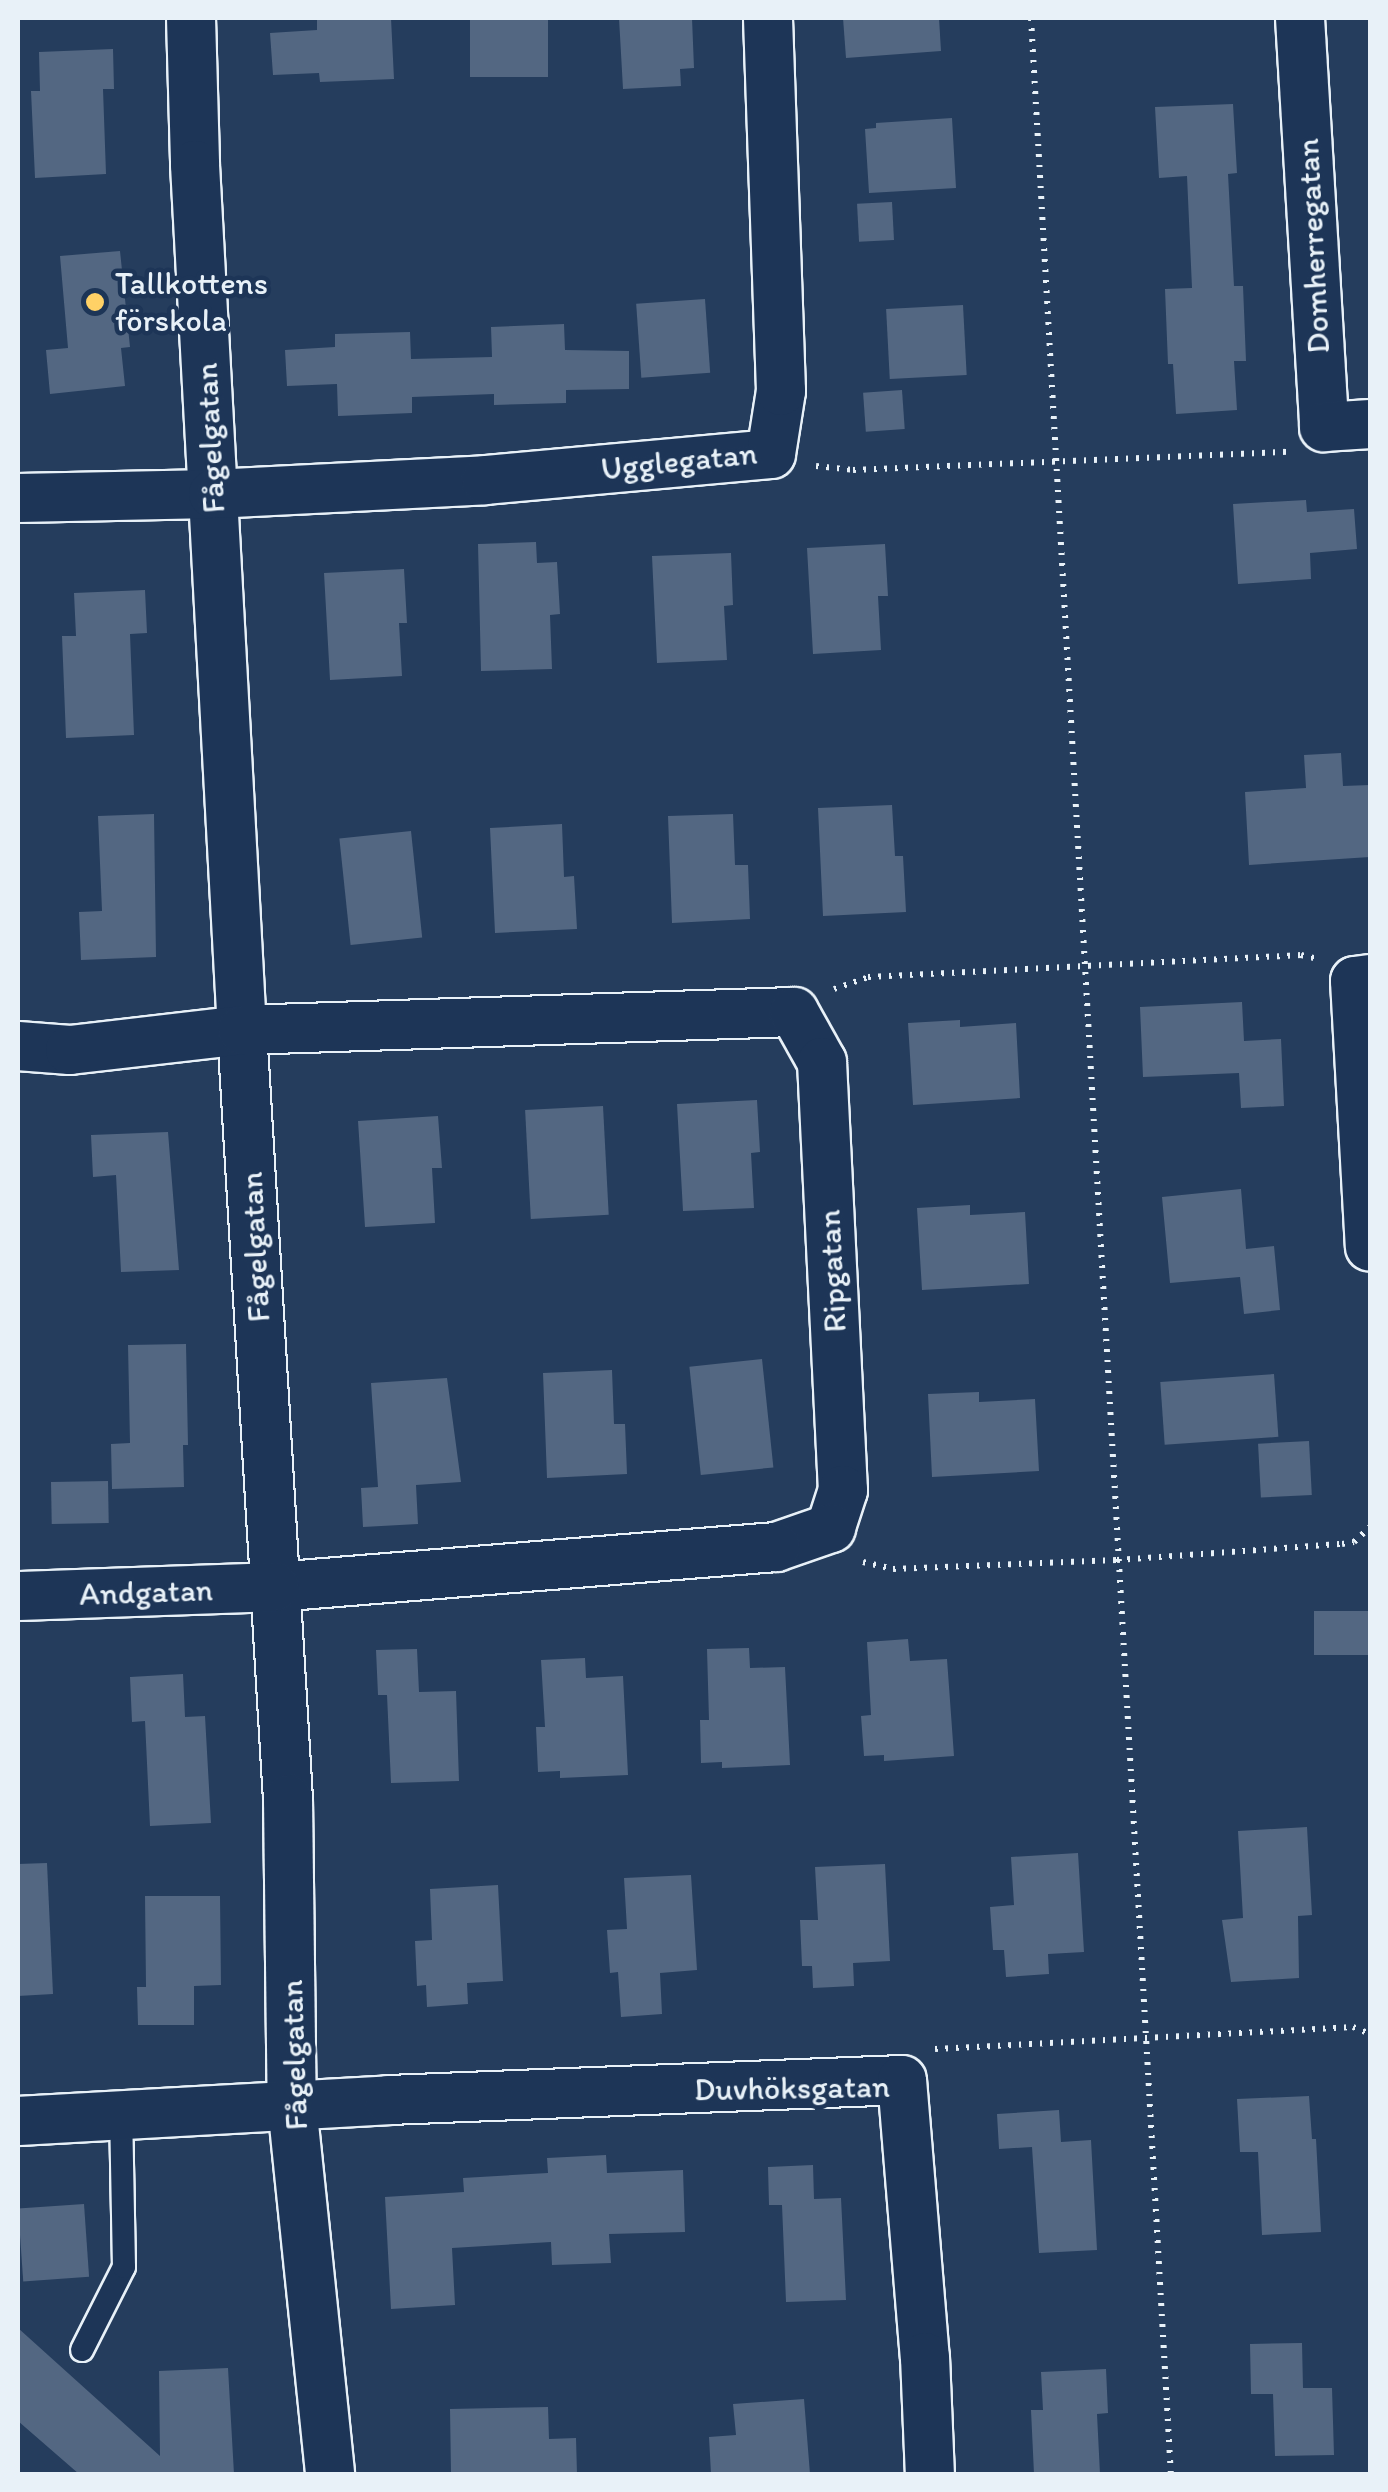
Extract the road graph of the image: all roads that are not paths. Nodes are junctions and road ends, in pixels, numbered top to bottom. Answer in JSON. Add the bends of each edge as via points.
{"nodes":[{"id":1,"x":191,"y":18,"type":"edge"},
{"id":2,"x":768,"y":18,"type":"edge"},
{"id":3,"x":1300,"y":18,"type":"edge"},
{"id":4,"x":1370,"y":424,"type":"edge"},
{"id":5,"x":213,"y":494,"type":"junction"},
{"id":6,"x":18,"y":498,"type":"edge"},
{"id":7,"x":1363,"y":980,"type":"edge"},
{"id":8,"x":242,"y":1030,"type":"junction"},
{"id":9,"x":18,"y":1046,"type":"edge"},
{"id":10,"x":1370,"y":1247,"type":"edge"},
{"id":11,"x":275,"y":1587,"type":"junction"},
{"id":12,"x":18,"y":1596,"type":"edge"},
{"id":13,"x":292,"y":2105,"type":"junction"},
{"id":14,"x":122,"y":2115,"type":"junction"},
{"id":15,"x":18,"y":2121,"type":"edge"},
{"id":16,"x":82,"y":2350,"type":"dead end"},
{"id":17,"x":330,"y":2474,"type":"edge"},
{"id":18,"x":930,"y":2474,"type":"edge"}],
"edges":[{"from":1,"to":5,"type":"street","name":"Fågelgatan"},
{"from":2,"to":5,"type":"street","name":"Ugglegatan","via":[[781,391],[771,454],[486,480]]},
{"from":3,"to":4,"type":"street","name":"Domherregatan","via":[[1324,427]]},
{"from":5,"to":6,"type":"street","name":"Ugglegatan"},
{"from":5,"to":8,"type":"street","name":"Fågelgatan"},
{"from":7,"to":10,"type":"street"},
{"from":8,"to":9,"type":"street","via":[[70,1050]]},
{"from":8,"to":11,"type":"street","name":"Fågelgatan"},
{"from":8,"to":11,"type":"street","name":"Ripgatan","via":[[794,1012],[822,1062],[843,1490],[831,1528],[776,1548]]},
{"from":11,"to":12,"type":"street","name":"Andgatan"},
{"from":11,"to":13,"type":"street","name":"Fågelgatan","via":[[288,1799]]},
{"from":13,"to":14,"type":"street","name":"Duvhöksgatan"},
{"from":13,"to":17,"type":"street","name":"Fågelgatan"},
{"from":13,"to":18,"type":"street","name":"Duvhöksgatan","via":[[902,2080]]},
{"from":14,"to":15,"type":"street","name":"Duvhöksgatan"},
{"from":14,"to":16,"type":"lane","via":[[124,2267]]}]}
